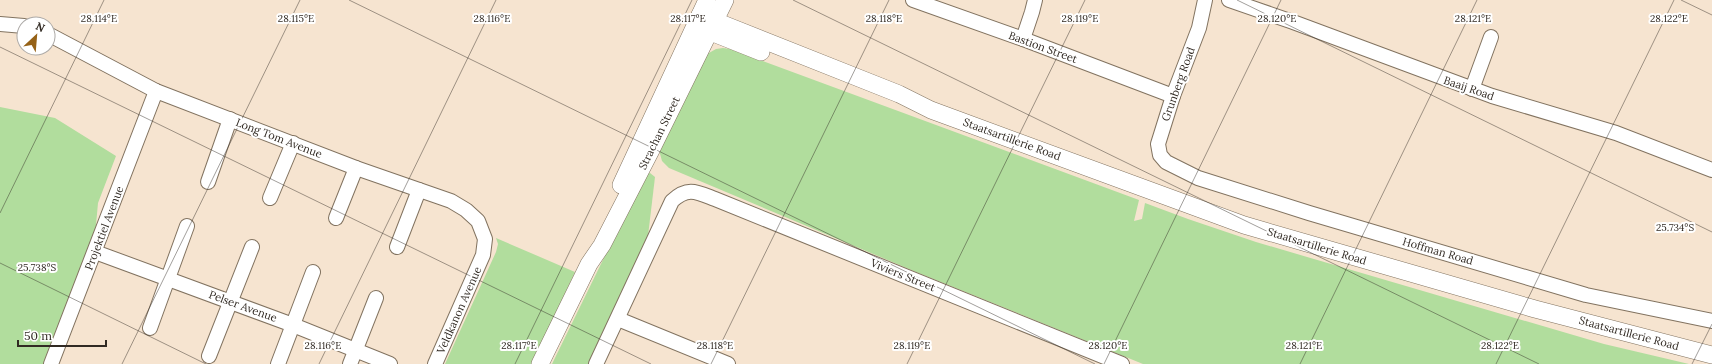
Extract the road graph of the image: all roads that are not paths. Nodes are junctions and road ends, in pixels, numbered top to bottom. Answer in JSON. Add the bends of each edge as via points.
{"nodes":[{"id":1,"x":725,"y":0,"type":"edge"},
{"id":2,"x":913,"y":0,"type":"edge"},
{"id":3,"x":1035,"y":0,"type":"edge"},
{"id":4,"x":1205,"y":0,"type":"edge"},
{"id":5,"x":1229,"y":0,"type":"edge"},
{"id":6,"x":705,"y":19,"type":"edge"},
{"id":7,"x":0,"y":24,"type":"edge"},
{"id":8,"x":16,"y":25,"type":"edge"},
{"id":9,"x":1491,"y":37,"type":"dead end"},
{"id":10,"x":56,"y":38,"type":"edge"},
{"id":11,"x":1023,"y":39,"type":"junction"},
{"id":12,"x":1472,"y":89,"type":"junction"},
{"id":13,"x":156,"y":91,"type":"junction"},
{"id":14,"x":1173,"y":96,"type":"junction"},
{"id":15,"x":230,"y":119,"type":"junction"},
{"id":16,"x":293,"y":143,"type":"junction"},
{"id":17,"x":1169,"y":164,"type":"joint"},
{"id":18,"x":356,"y":168,"type":"junction"},
{"id":19,"x":1712,"y":170,"type":"edge"},
{"id":20,"x":208,"y":182,"type":"dead end"},
{"id":21,"x":419,"y":190,"type":"junction"},
{"id":22,"x":270,"y":198,"type":"dead end"},
{"id":23,"x":336,"y":218,"type":"dead end"},
{"id":24,"x":187,"y":226,"type":"dead end"},
{"id":25,"x":252,"y":247,"type":"dead end"},
{"id":26,"x":397,"y":247,"type":"dead end"},
{"id":27,"x":95,"y":252,"type":"junction"},
{"id":28,"x":483,"y":255,"type":"joint"},
{"id":29,"x":313,"y":272,"type":"dead end"},
{"id":30,"x":167,"y":279,"type":"junction"},
{"id":31,"x":376,"y":298,"type":"dead end"},
{"id":32,"x":230,"y":302,"type":"junction"},
{"id":33,"x":618,"y":319,"type":"junction"},
{"id":34,"x":1712,"y":322,"type":"edge"},
{"id":35,"x":293,"y":325,"type":"junction"},
{"id":36,"x":150,"y":328,"type":"dead end"},
{"id":37,"x":355,"y":350,"type":"junction"},
{"id":38,"x":1712,"y":355,"type":"edge"},
{"id":39,"x":209,"y":356,"type":"dead end"},
{"id":40,"x":51,"y":364,"type":"edge"},
{"id":41,"x":278,"y":364,"type":"edge"},
{"id":42,"x":350,"y":364,"type":"edge"},
{"id":43,"x":390,"y":364,"type":"edge"},
{"id":44,"x":435,"y":364,"type":"edge"},
{"id":45,"x":540,"y":364,"type":"edge"},
{"id":46,"x":596,"y":364,"type":"edge"},
{"id":47,"x":728,"y":364,"type":"edge"},
{"id":48,"x":1122,"y":364,"type":"edge"}],
"edges":[{"from":1,"to":6,"type":"street","name":"Strachan Street"},
{"from":2,"to":11,"type":"street","name":"Bastion Street"},
{"from":3,"to":11,"type":"street"},
{"from":4,"to":14,"type":"street","name":"Grunberg Road","via":[[1198,28]]},
{"from":5,"to":12,"type":"street","name":"Baaij Road"},
{"from":6,"to":38,"type":"street","name":"Staatsartillerie Road","via":[[899,94],[931,110],[1244,225],[1527,307]]},
{"from":6,"to":45,"type":"street","name":"Strachan Street","via":[[610,231],[589,264]]},
{"from":7,"to":8,"type":"street"},
{"from":9,"to":12,"type":"street"},
{"from":10,"to":13,"type":"street","name":"Long Tom Avenue"},
{"from":11,"to":14,"type":"street","name":"Bastion Street"},
{"from":12,"to":19,"type":"street","name":"Baaij Road","via":[[1616,132]]},
{"from":13,"to":15,"type":"street","name":"Long Tom Avenue"},
{"from":13,"to":27,"type":"street","name":"Projektiel Avenue"},
{"from":14,"to":17,"type":"street","name":"Grunberg Road","via":[[1158,144],[1163,160]]},
{"from":15,"to":16,"type":"street","name":"Long Tom Avenue"},
{"from":15,"to":20,"type":"street"},
{"from":16,"to":18,"type":"street","name":"Long Tom Avenue"},
{"from":16,"to":22,"type":"street"},
{"from":17,"to":34,"type":"street","name":"Hoffman Road","via":[[1198,178],[1301,211],[1586,294]]},
{"from":18,"to":21,"type":"street","name":"Long Tom Avenue"},
{"from":18,"to":23,"type":"street"},
{"from":21,"to":26,"type":"street"},
{"from":21,"to":28,"type":"street","name":"Long Tom Avenue","via":[[451,201],[473,215],[485,239]]},
{"from":24,"to":30,"type":"street"},
{"from":25,"to":32,"type":"street"},
{"from":27,"to":30,"type":"street","name":"Pelser Avenue"},
{"from":27,"to":40,"type":"street","name":"Projektiel Avenue"},
{"from":28,"to":44,"type":"street","name":"Veldkanon Avenue"},
{"from":29,"to":35,"type":"street"},
{"from":30,"to":32,"type":"street","name":"Pelser Avenue"},
{"from":30,"to":36,"type":"street"},
{"from":31,"to":37,"type":"street"},
{"from":32,"to":35,"type":"street","name":"Pelser Avenue"},
{"from":32,"to":39,"type":"street"},
{"from":33,"to":46,"type":"street"},
{"from":33,"to":47,"type":"street"},
{"from":33,"to":48,"type":"street","name":"Viviers Street","via":[[672,200],[683,192],[697,192]]},
{"from":35,"to":37,"type":"street","name":"Pelser Avenue"},
{"from":35,"to":41,"type":"street"},
{"from":37,"to":42,"type":"street"},
{"from":37,"to":43,"type":"street","name":"Pelser Avenue"}]}
